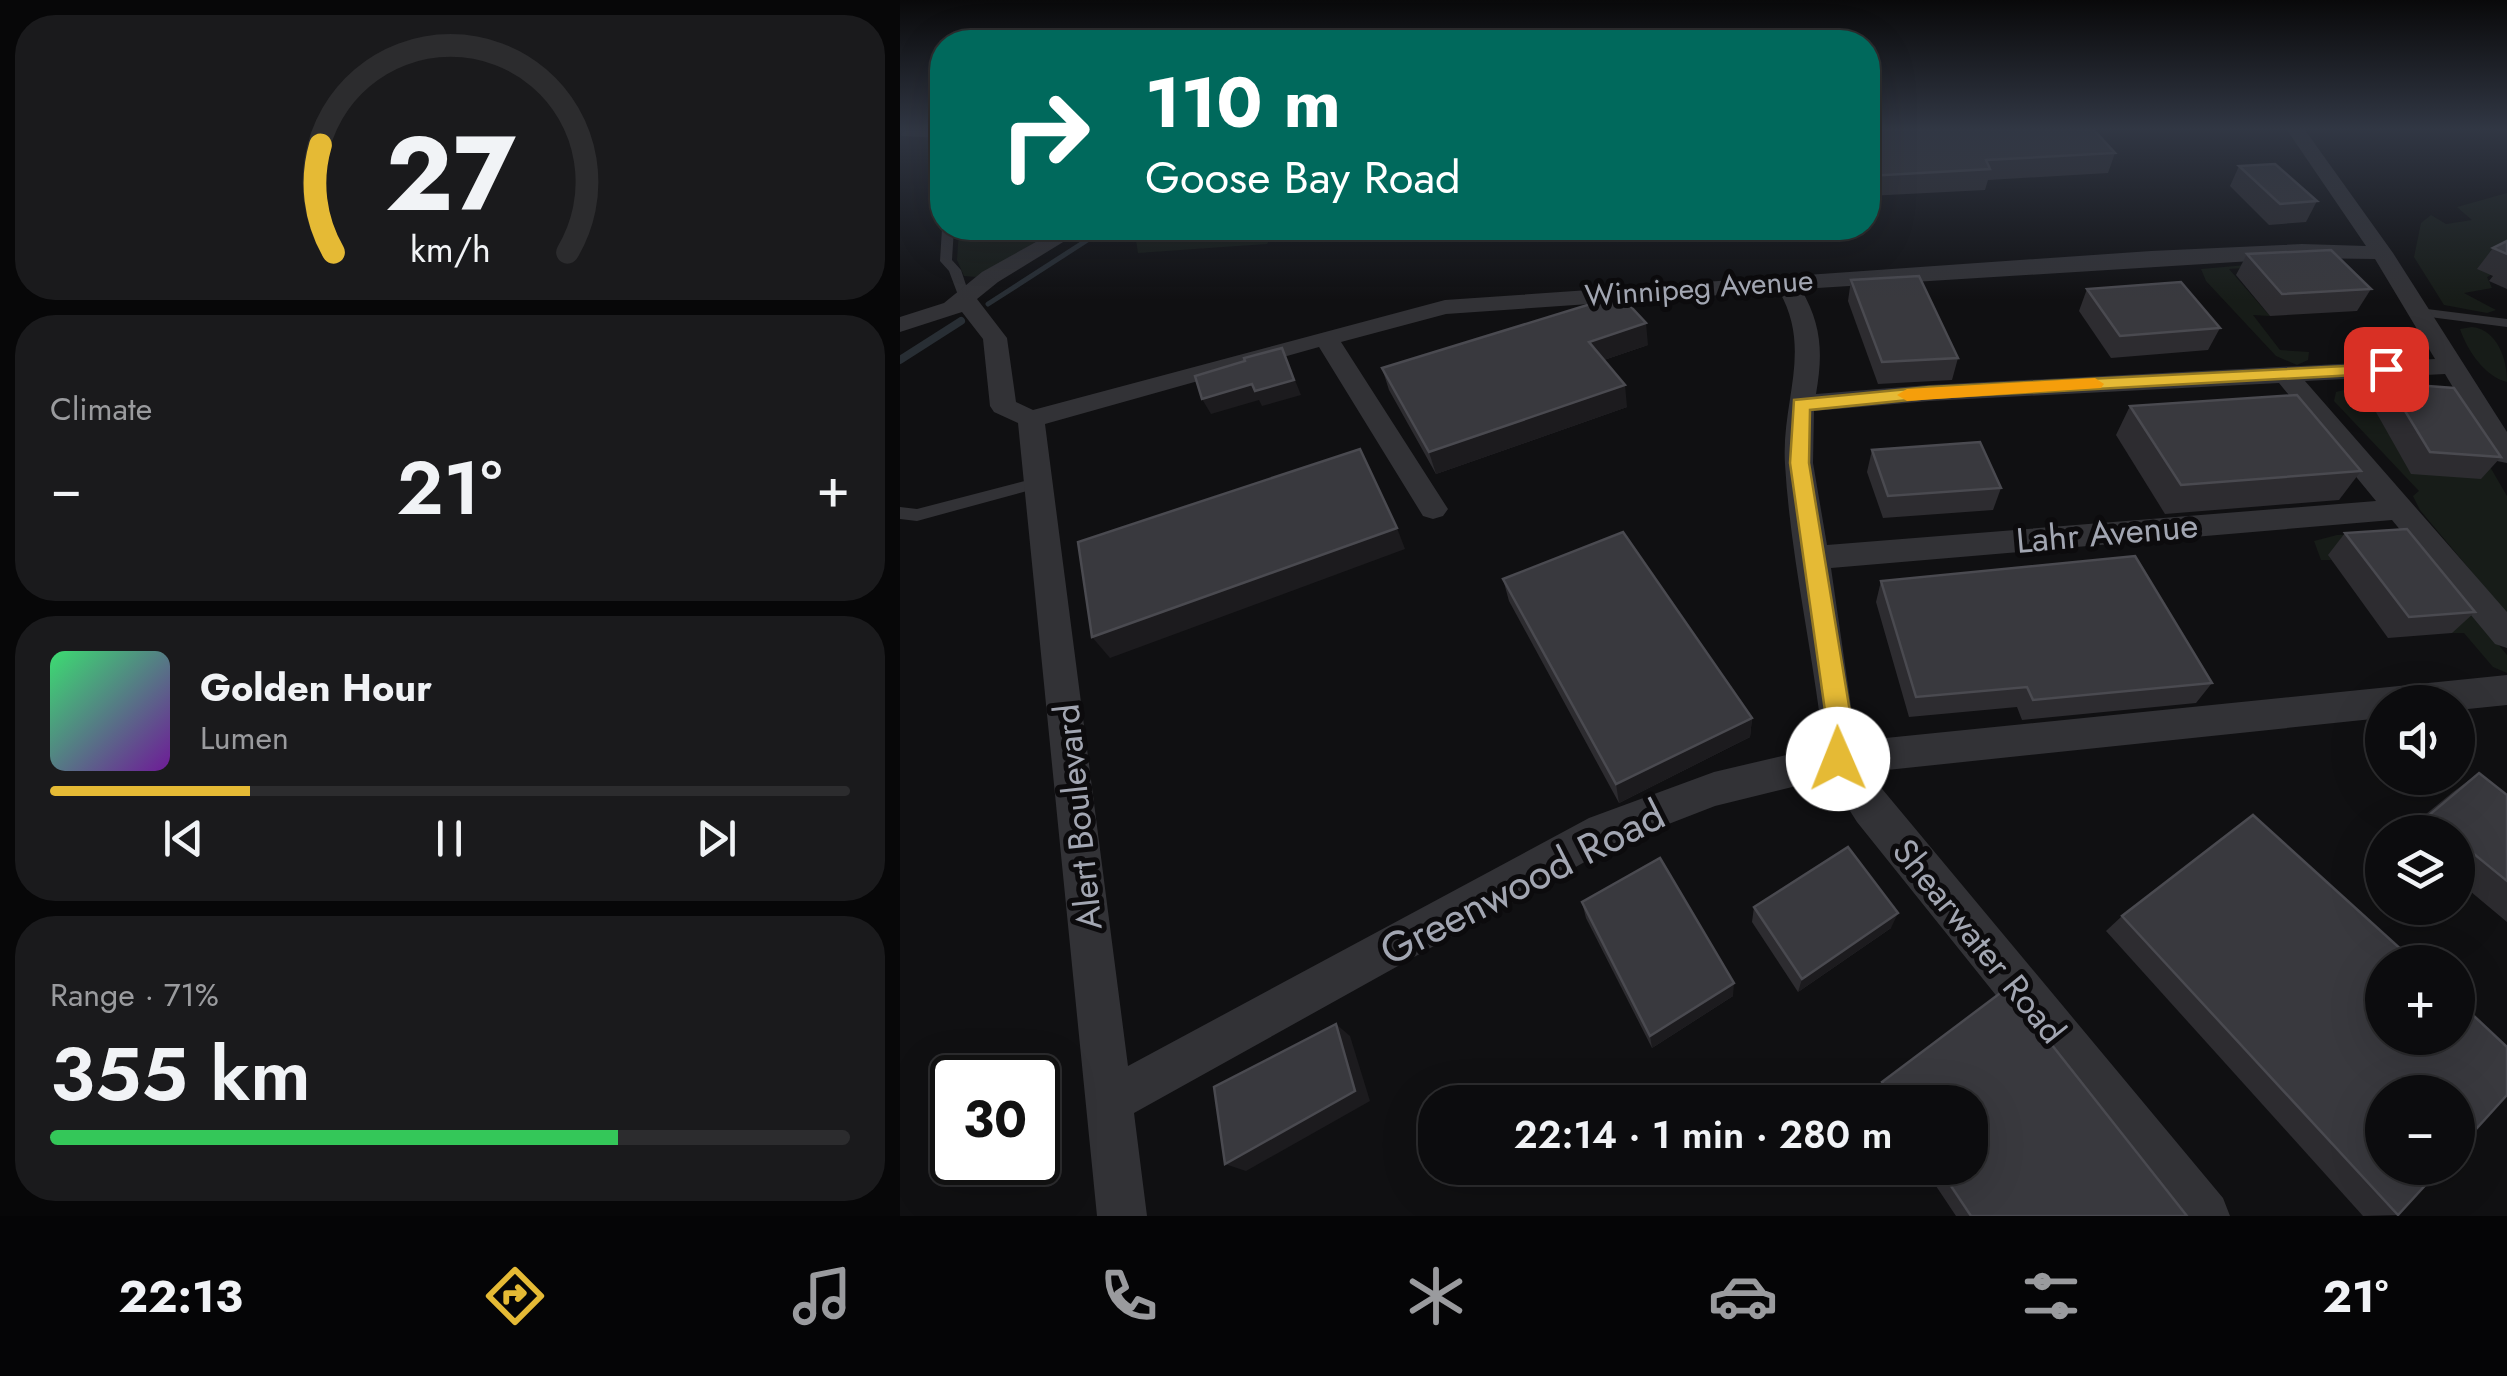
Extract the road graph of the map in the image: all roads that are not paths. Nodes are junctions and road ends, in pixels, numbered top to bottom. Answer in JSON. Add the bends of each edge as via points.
{"nodes":[{"id":1,"x":2336,"y":187,"type":"edge"},
{"id":2,"x":947,"y":240,"type":"edge"},
{"id":3,"x":1055,"y":240,"type":"edge"},
{"id":4,"x":2382,"y":253,"type":"junction"},
{"id":5,"x":1786,"y":283,"type":"junction"},
{"id":6,"x":965,"y":300,"type":"junction"},
{"id":7,"x":2420,"y":312,"type":"junction"},
{"id":8,"x":929,"y":318,"type":"junction"},
{"id":9,"x":900,"y":324,"type":"edge"},
{"id":10,"x":2507,"y":324,"type":"edge"},
{"id":11,"x":900,"y":335,"type":"edge"},
{"id":12,"x":1326,"y":338,"type":"junction"},
{"id":13,"x":2452,"y":366,"type":"junction"},
{"id":14,"x":2286,"y":374,"type":"junction"},
{"id":15,"x":1801,"y":404,"type":"junction"},
{"id":16,"x":1032,"y":419,"type":"junction"},
{"id":17,"x":2507,"y":454,"type":"edge"},
{"id":18,"x":1040,"y":482,"type":"junction"},
{"id":19,"x":1433,"y":509,"type":"dead end"},
{"id":20,"x":2402,"y":509,"type":"junction"},
{"id":21,"x":900,"y":513,"type":"edge"},
{"id":22,"x":1813,"y":558,"type":"junction"},
{"id":23,"x":2507,"y":635,"type":"edge"},
{"id":24,"x":2507,"y":690,"type":"edge"},
{"id":25,"x":2475,"y":693,"type":"edge"},
{"id":26,"x":2365,"y":705,"type":"edge"},
{"id":27,"x":1838,"y":759,"type":"junction"},
{"id":28,"x":1108,"y":1102,"type":"junction"},
{"id":29,"x":1122,"y":1216,"type":"edge"},
{"id":30,"x":2205,"y":1216,"type":"edge"}],
"edges":[{"from":1,"to":4,"type":"street"},
{"from":2,"to":6,"type":"lane","via":[[946,260]]},
{"from":3,"to":6,"type":"street","via":[[990,277]]},
{"from":4,"to":5,"type":"street","name":"Winnipeg Avenue","via":[[2151,258]]},
{"from":4,"to":7,"type":"street"},
{"from":5,"to":12,"type":"street","name":"Winnipeg Avenue","via":[[1446,307]]},
{"from":5,"to":15,"type":"street","via":[[1804,314],[1810,356]]},
{"from":6,"to":8,"type":"street"},
{"from":6,"to":16,"type":"street","via":[[995,338],[1003,406]]},
{"from":7,"to":10,"type":"lane"},
{"from":7,"to":13,"type":"street"},
{"from":8,"to":9,"type":"street"},
{"from":8,"to":11,"type":"street"},
{"from":12,"to":16,"type":"street","name":"Winnipeg Avenue"},
{"from":12,"to":19,"type":"street"},
{"from":13,"to":14,"type":"street"},
{"from":13,"to":17,"type":"street"},
{"from":14,"to":15,"type":"street"},
{"from":14,"to":20,"type":"street"},
{"from":15,"to":22,"type":"street","via":[[1800,463]]},
{"from":16,"to":18,"type":"street","name":"Alert Boulevard"},
{"from":18,"to":21,"type":"lane","via":[[917,516]]},
{"from":18,"to":28,"type":"street","name":"Alert Boulevard"},
{"from":20,"to":22,"type":"street","name":"Lahr Avenue"},
{"from":20,"to":23,"type":"street"},
{"from":22,"to":27,"type":"street","via":[[1838,718]]},
{"from":24,"to":25,"type":"street","name":"Greenwood Road"},
{"from":26,"to":27,"type":"street","name":"Greenwood Road"},
{"from":27,"to":28,"type":"street","name":"Greenwood Road","via":[[1714,790],[1604,831]]},
{"from":27,"to":30,"type":"street","name":"Shearwater Road"},
{"from":28,"to":29,"type":"street","name":"Alert Boulevard"}]}
